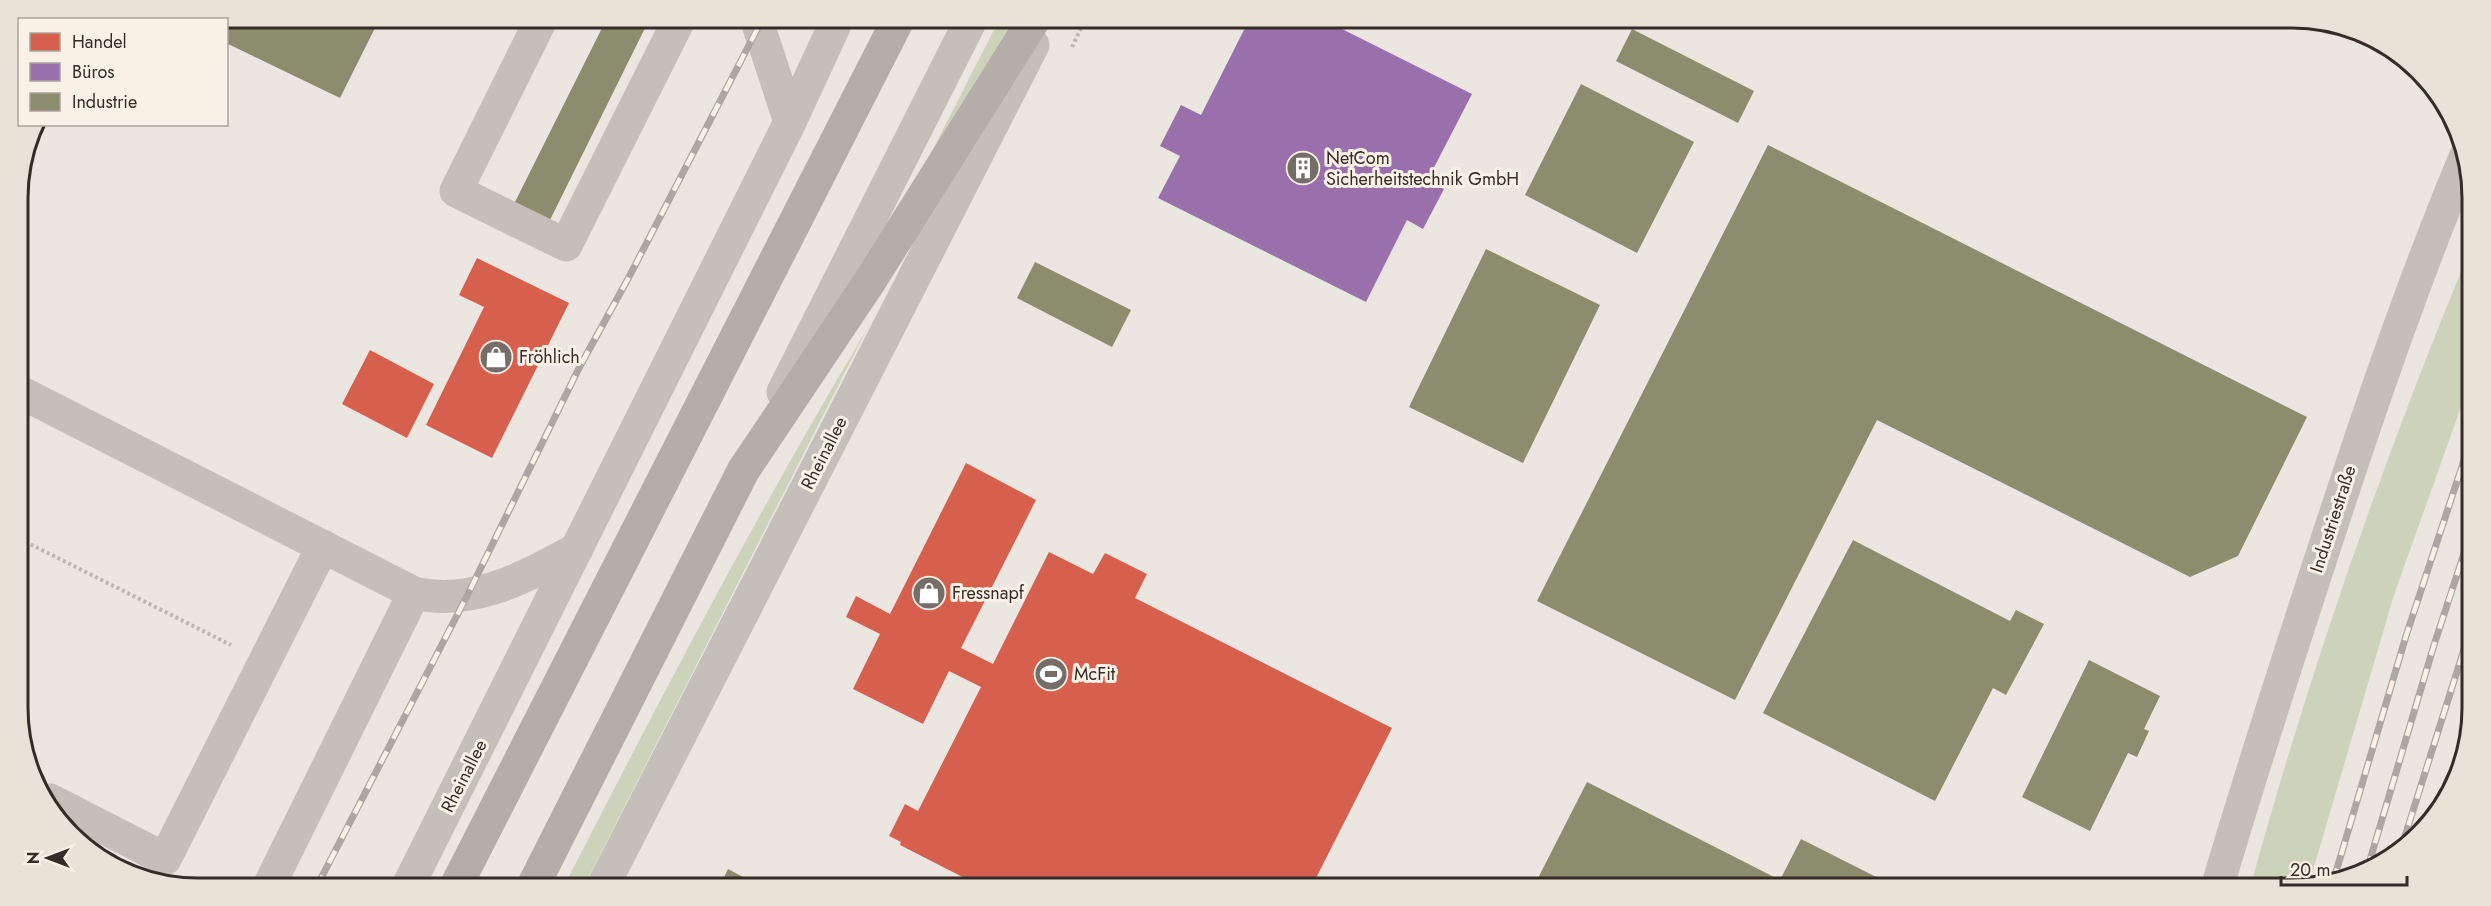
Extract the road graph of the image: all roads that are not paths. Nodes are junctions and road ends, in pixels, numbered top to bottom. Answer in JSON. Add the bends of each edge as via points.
{"nodes":[{"id":1,"x":537,"y":28,"type":"edge"},
{"id":2,"x":675,"y":28,"type":"edge"},
{"id":3,"x":759,"y":28,"type":"edge"},
{"id":4,"x":833,"y":28,"type":"edge"},
{"id":5,"x":885,"y":28,"type":"edge"},
{"id":6,"x":894,"y":28,"type":"edge"},
{"id":7,"x":967,"y":28,"type":"edge"},
{"id":8,"x":1029,"y":28,"type":"edge"},
{"id":9,"x":1042,"y":28,"type":"edge"},
{"id":10,"x":858,"y":99,"type":"junction"},
{"id":11,"x":790,"y":122,"type":"junction"},
{"id":12,"x":2460,"y":170,"type":"edge"},
{"id":13,"x":29,"y":396,"type":"edge"},
{"id":14,"x":743,"y":471,"type":"junction"},
{"id":15,"x":323,"y":546,"type":"junction"},
{"id":16,"x":578,"y":549,"type":"junction"},
{"id":17,"x":414,"y":593,"type":"junction"},
{"id":18,"x":59,"y":805,"type":"edge"},
{"id":19,"x":2220,"y":877,"type":"edge"},
{"id":20,"x":273,"y":878,"type":"edge"},
{"id":21,"x":412,"y":878,"type":"edge"},
{"id":22,"x":460,"y":878,"type":"edge"},
{"id":23,"x":537,"y":878,"type":"edge"},
{"id":24,"x":607,"y":878,"type":"edge"}],
"edges":[{"from":1,"to":2,"type":"street","via":[[456,191],[566,245]]},
{"from":3,"to":11,"type":"street"},
{"from":4,"to":11,"type":"street","name":"Rheinallee"},
{"from":5,"to":10,"type":"street"},
{"from":6,"to":10,"type":"main road"},
{"from":7,"to":14,"type":"street"},
{"from":8,"to":14,"type":"main road","via":[[870,281]]},
{"from":9,"to":24,"type":"street","name":"Rheinallee"},
{"from":10,"to":22,"type":"main road"},
{"from":11,"to":16,"type":"street","name":"Rheinallee"},
{"from":12,"to":19,"type":"street","name":"Industriestraße","via":[[2375,392]]},
{"from":13,"to":15,"type":"street"},
{"from":14,"to":23,"type":"main road"},
{"from":15,"to":17,"type":"street"},
{"from":15,"to":18,"type":"street","via":[[165,859]]},
{"from":16,"to":17,"type":"street","via":[[531,573],[467,596]]},
{"from":16,"to":21,"type":"street","name":"Rheinallee"},
{"from":17,"to":20,"type":"street"}]}
